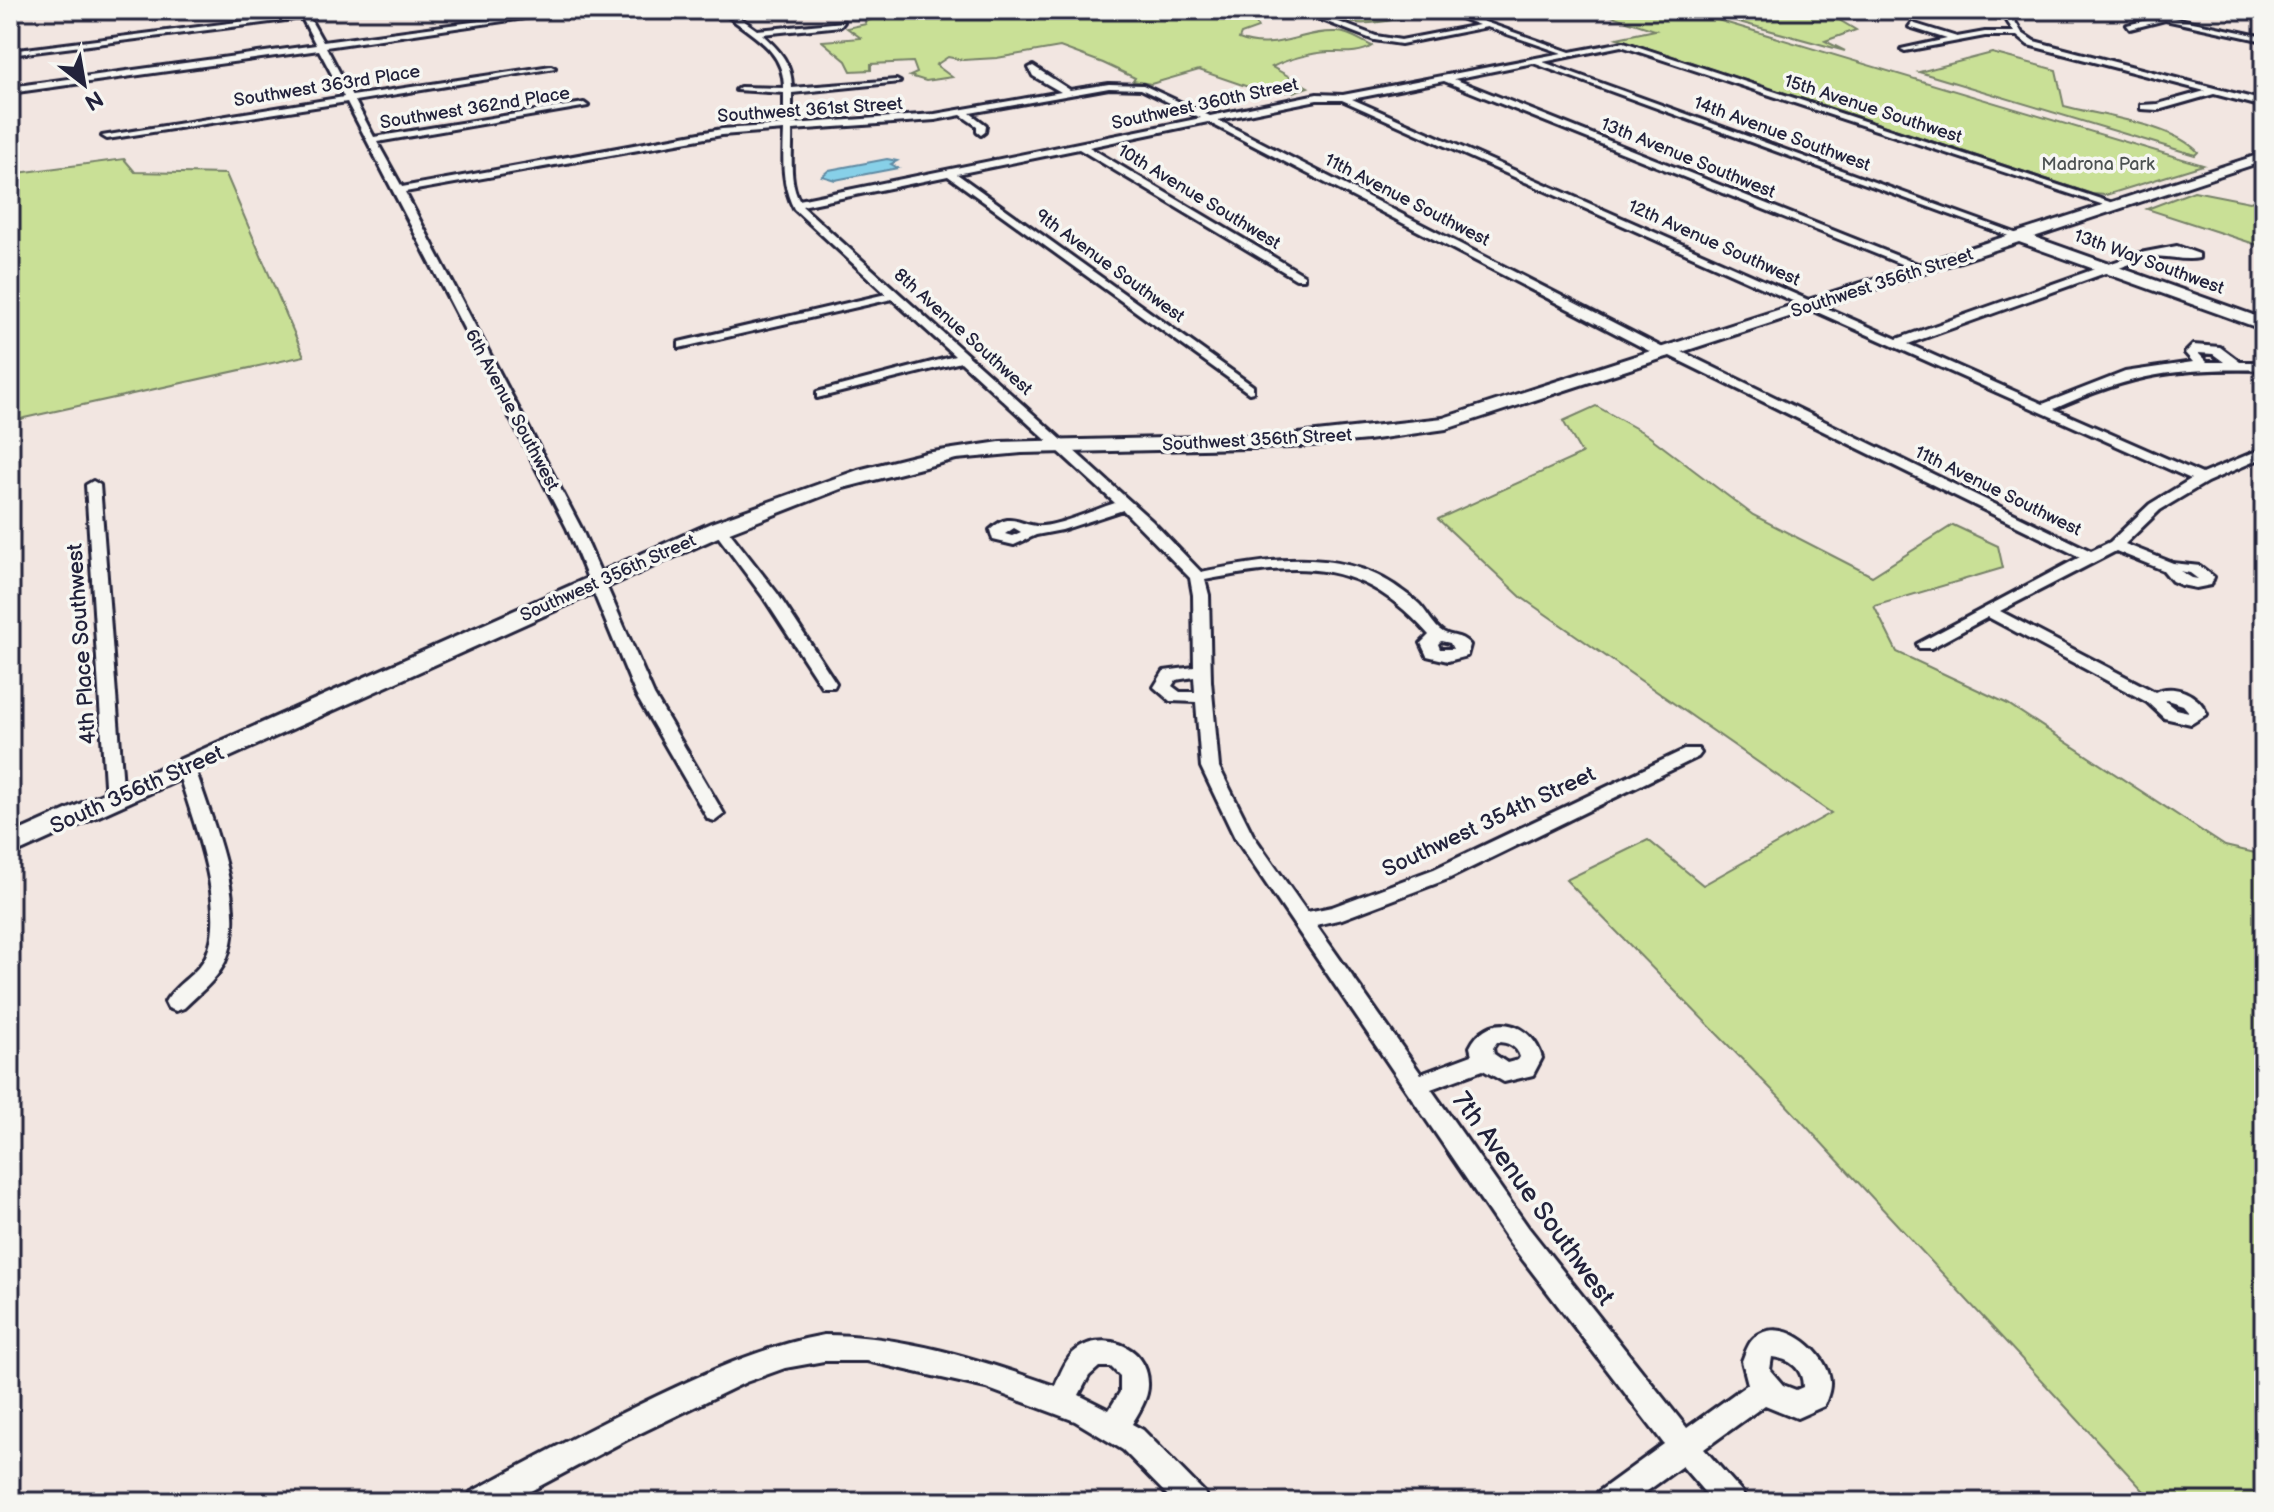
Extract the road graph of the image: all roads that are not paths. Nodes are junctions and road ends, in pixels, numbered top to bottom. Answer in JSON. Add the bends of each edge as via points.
{"nodes":[{"id":1,"x":724,"y":10,"type":"edge"},
{"id":2,"x":1300,"y":10,"type":"edge"},
{"id":3,"x":1444,"y":10,"type":"edge"},
{"id":4,"x":2004,"y":10,"type":"edge"},
{"id":5,"x":2126,"y":10,"type":"edge"},
{"id":6,"x":302,"y":13,"type":"edge"},
{"id":7,"x":555,"y":13,"type":"dead end"},
{"id":8,"x":2168,"y":17,"type":"junction"},
{"id":9,"x":841,"y":24,"type":"dead end"},
{"id":10,"x":1488,"y":25,"type":"junction"},
{"id":11,"x":1912,"y":25,"type":"dead end"},
{"id":12,"x":2130,"y":27,"type":"dead end"},
{"id":13,"x":754,"y":33,"type":"junction"},
{"id":14,"x":2019,"y":34,"type":"junction"},
{"id":15,"x":1958,"y":39,"type":"junction"},
{"id":16,"x":2264,"y":39,"type":"edge"},
{"id":17,"x":1621,"y":44,"type":"joint"},
{"id":18,"x":321,"y":46,"type":"junction"},
{"id":19,"x":1905,"y":49,"type":"dead end"},
{"id":20,"x":10,"y":53,"type":"edge"},
{"id":21,"x":1570,"y":53,"type":"junction"},
{"id":22,"x":2084,"y":58,"type":"junction"},
{"id":23,"x":1533,"y":60,"type":"junction"},
{"id":24,"x":2105,"y":63,"type":"junction"},
{"id":25,"x":551,"y":68,"type":"dead end"},
{"id":26,"x":1033,"y":68,"type":"dead end"},
{"id":27,"x":1444,"y":78,"type":"junction"},
{"id":28,"x":896,"y":82,"type":"dead end"},
{"id":29,"x":1129,"y":85,"type":"joint"},
{"id":30,"x":10,"y":90,"type":"edge"},
{"id":31,"x":740,"y":90,"type":"dead end"},
{"id":32,"x":2209,"y":90,"type":"junction"},
{"id":33,"x":789,"y":91,"type":"junction"},
{"id":34,"x":1068,"y":93,"type":"junction"},
{"id":35,"x":2228,"y":95,"type":"junction"},
{"id":36,"x":1343,"y":98,"type":"junction"},
{"id":37,"x":349,"y":99,"type":"junction"},
{"id":38,"x":2264,"y":104,"type":"edge"},
{"id":39,"x":584,"y":106,"type":"dead end"},
{"id":40,"x":2144,"y":107,"type":"dead end"},
{"id":41,"x":962,"y":112,"type":"junction"},
{"id":42,"x":1209,"y":119,"type":"junction"},
{"id":43,"x":789,"y":125,"type":"junction"},
{"id":44,"x":981,"y":132,"type":"dead end"},
{"id":45,"x":107,"y":136,"type":"dead end"},
{"id":46,"x":370,"y":140,"type":"junction"},
{"id":47,"x":1081,"y":146,"type":"junction"},
{"id":48,"x":2264,"y":157,"type":"edge"},
{"id":49,"x":950,"y":173,"type":"junction"},
{"id":50,"x":399,"y":190,"type":"junction"},
{"id":51,"x":796,"y":204,"type":"junction"},
{"id":52,"x":2114,"y":205,"type":"junction"},
{"id":53,"x":2021,"y":237,"type":"junction"},
{"id":54,"x":2169,"y":252,"type":"dead end"},
{"id":55,"x":2108,"y":268,"type":"junction"},
{"id":56,"x":1921,"y":269,"type":"junction"},
{"id":57,"x":1300,"y":277,"type":"dead end"},
{"id":58,"x":892,"y":296,"type":"junction"},
{"id":59,"x":1812,"y":306,"type":"junction"},
{"id":60,"x":2264,"y":325,"type":"edge"},
{"id":61,"x":1896,"y":344,"type":"junction"},
{"id":62,"x":683,"y":345,"type":"dead end"},
{"id":63,"x":1668,"y":353,"type":"junction"},
{"id":64,"x":963,"y":358,"type":"junction"},
{"id":65,"x":2264,"y":366,"type":"edge"},
{"id":66,"x":1249,"y":389,"type":"dead end"},
{"id":67,"x":822,"y":395,"type":"dead end"},
{"id":68,"x":2042,"y":409,"type":"junction"},
{"id":69,"x":1059,"y":446,"type":"junction"},
{"id":70,"x":2264,"y":452,"type":"edge"},
{"id":71,"x":2202,"y":479,"type":"junction"},
{"id":72,"x":93,"y":485,"type":"dead end"},
{"id":73,"x":1124,"y":505,"type":"junction"},
{"id":74,"x":719,"y":528,"type":"junction"},
{"id":75,"x":1030,"y":531,"type":"dead end"},
{"id":76,"x":2115,"y":545,"type":"junction"},
{"id":77,"x":2091,"y":557,"type":"junction"},
{"id":78,"x":2172,"y":568,"type":"dead end"},
{"id":79,"x":1197,"y":577,"type":"junction"},
{"id":80,"x":599,"y":582,"type":"junction"},
{"id":81,"x":1988,"y":611,"type":"junction"},
{"id":82,"x":1438,"y":636,"type":"dead end"},
{"id":83,"x":1925,"y":644,"type":"dead end"},
{"id":84,"x":1203,"y":671,"type":"junction"},
{"id":85,"x":828,"y":683,"type":"dead end"},
{"id":86,"x":1205,"y":697,"type":"junction"},
{"id":87,"x":2155,"y":699,"type":"dead end"},
{"id":88,"x":263,"y":733,"type":"joint"},
{"id":89,"x":1692,"y":753,"type":"dead end"},
{"id":90,"x":186,"y":768,"type":"junction"},
{"id":91,"x":115,"y":800,"type":"junction"},
{"id":92,"x":715,"y":814,"type":"dead end"},
{"id":93,"x":10,"y":846,"type":"edge"},
{"id":94,"x":1300,"y":921,"type":"junction"},
{"id":95,"x":176,"y":1002,"type":"dead end"},
{"id":96,"x":1485,"y":1060,"type":"dead end"},
{"id":97,"x":1414,"y":1086,"type":"junction"},
{"id":98,"x":1765,"y":1388,"type":"dead end"},
{"id":99,"x":1062,"y":1402,"type":"junction"},
{"id":100,"x":1114,"y":1429,"type":"junction"},
{"id":101,"x":1684,"y":1447,"type":"junction"},
{"id":102,"x":494,"y":1499,"type":"edge"},
{"id":103,"x":1194,"y":1502,"type":"edge"},
{"id":104,"x":1608,"y":1502,"type":"edge"},
{"id":105,"x":1732,"y":1502,"type":"edge"}],
"edges":[{"from":1,"to":13,"type":"street"},
{"from":2,"to":10,"type":"street","via":[[1374,38],[1401,42]]},
{"from":3,"to":10,"type":"street"},
{"from":4,"to":14,"type":"street"},
{"from":5,"to":8,"type":"street"},
{"from":6,"to":18,"type":"street","name":"6th Avenue Southwest"},
{"from":6,"to":20,"type":"street"},
{"from":7,"to":18,"type":"street"},
{"from":8,"to":12,"type":"street"},
{"from":8,"to":16,"type":"street"},
{"from":9,"to":13,"type":"street"},
{"from":10,"to":21,"type":"street"},
{"from":11,"to":15,"type":"street"},
{"from":13,"to":33,"type":"street","via":[[786,65]]},
{"from":14,"to":15,"type":"street"},
{"from":14,"to":22,"type":"street","via":[[2039,46]]},
{"from":15,"to":19,"type":"street"},
{"from":17,"to":21,"type":"street","name":"Southwest 360th Street"},
{"from":17,"to":52,"type":"street","name":"15th Avenue Southwest"},
{"from":18,"to":30,"type":"street"},
{"from":18,"to":37,"type":"street","name":"6th Avenue Southwest"},
{"from":21,"to":23,"type":"street","name":"Southwest 360th Street"},
{"from":22,"to":24,"type":"street"},
{"from":22,"to":24,"type":"street","via":[[2102,53],[2122,57]]},
{"from":23,"to":27,"type":"street","name":"Southwest 360th Street"},
{"from":23,"to":53,"type":"street","name":"14th Avenue Southwest"},
{"from":24,"to":32,"type":"street"},
{"from":25,"to":37,"type":"street","name":"Southwest 363rd Place"},
{"from":26,"to":34,"type":"street"},
{"from":27,"to":36,"type":"street","name":"Southwest 360th Street"},
{"from":27,"to":56,"type":"street","name":"13th Avenue Southwest"},
{"from":28,"to":33,"type":"street"},
{"from":29,"to":34,"type":"street","name":"Southwest 361st Street"},
{"from":29,"to":42,"type":"street","name":"11th Avenue Southwest"},
{"from":31,"to":33,"type":"street"},
{"from":32,"to":35,"type":"street"},
{"from":32,"to":35,"type":"street","via":[[2224,85],[2242,90]]},
{"from":32,"to":40,"type":"street"},
{"from":33,"to":43,"type":"street"},
{"from":34,"to":41,"type":"street","name":"Southwest 361st Street"},
{"from":35,"to":38,"type":"street"},
{"from":36,"to":42,"type":"street","name":"Southwest 360th Street","via":[[1317,97]]},
{"from":36,"to":59,"type":"street","name":"12th Avenue Southwest"},
{"from":37,"to":45,"type":"street","name":"Southwest 363rd Place"},
{"from":37,"to":46,"type":"street","name":"6th Avenue Southwest"},
{"from":39,"to":46,"type":"street","name":"Southwest 362nd Place"},
{"from":41,"to":43,"type":"street","name":"Southwest 361st Street"},
{"from":41,"to":44,"type":"street","via":[[984,126]]},
{"from":42,"to":47,"type":"street","name":"Southwest 360th Street"},
{"from":42,"to":63,"type":"street","name":"11th Avenue Southwest"},
{"from":43,"to":50,"type":"street","name":"Southwest 361st Street","via":[[722,132]]},
{"from":43,"to":51,"type":"street","via":[[788,178]]},
{"from":46,"to":50,"type":"street","name":"6th Avenue Southwest"},
{"from":47,"to":49,"type":"street","name":"Southwest 360th Street"},
{"from":47,"to":57,"type":"street","name":"10th Avenue Southwest"},
{"from":48,"to":52,"type":"main road","name":"Southwest 356th Street"},
{"from":49,"to":51,"type":"street","name":"Southwest 360th Street"},
{"from":49,"to":66,"type":"street","name":"9th Avenue Southwest"},
{"from":50,"to":80,"type":"street","name":"6th Avenue Southwest"},
{"from":51,"to":58,"type":"street","name":"8th Avenue Southwest"},
{"from":52,"to":53,"type":"main road","name":"Southwest 356th Street"},
{"from":53,"to":55,"type":"main road","name":"13th Way Southwest"},
{"from":53,"to":56,"type":"main road","name":"Southwest 356th Street"},
{"from":54,"to":55,"type":"street"},
{"from":55,"to":60,"type":"main road","name":"13th Way Southwest"},
{"from":55,"to":61,"type":"street"},
{"from":56,"to":59,"type":"main road","name":"Southwest 356th Street"},
{"from":58,"to":62,"type":"street"},
{"from":58,"to":64,"type":"street","name":"8th Avenue Southwest"},
{"from":59,"to":61,"type":"street","name":"12th Avenue Southwest"},
{"from":59,"to":63,"type":"main road","name":"Southwest 356th Street"},
{"from":61,"to":68,"type":"street","name":"12th Avenue Southwest"},
{"from":63,"to":69,"type":"main road","name":"Southwest 356th Street","via":[[1478,415],[1412,430]]},
{"from":63,"to":77,"type":"street","name":"11th Avenue Southwest"},
{"from":64,"to":67,"type":"street"},
{"from":64,"to":69,"type":"street","name":"8th Avenue Southwest"},
{"from":65,"to":68,"type":"street","via":[[2203,365],[2129,375]]},
{"from":68,"to":71,"type":"street","name":"12th Avenue Southwest"},
{"from":69,"to":73,"type":"street","name":"8th Avenue Southwest"},
{"from":69,"to":74,"type":"main road","name":"Southwest 356th Street","via":[[929,459],[801,496]]},
{"from":70,"to":71,"type":"street"},
{"from":71,"to":76,"type":"street","via":[[2155,507]]},
{"from":72,"to":91,"type":"street","name":"4th Place Southwest"},
{"from":73,"to":75,"type":"street"},
{"from":73,"to":79,"type":"street","name":"8th Avenue Southwest"},
{"from":74,"to":80,"type":"main road","name":"Southwest 356th Street"},
{"from":74,"to":85,"type":"street"},
{"from":76,"to":77,"type":"street"},
{"from":76,"to":78,"type":"street"},
{"from":77,"to":81,"type":"street"},
{"from":79,"to":82,"type":"street","via":[[1267,565],[1341,567],[1400,597]]},
{"from":79,"to":84,"type":"street"},
{"from":80,"to":88,"type":"main road","name":"Southwest 356th Street"},
{"from":80,"to":92,"type":"street","name":"6th Avenue Southwest","via":[[645,695]]},
{"from":81,"to":83,"type":"street"},
{"from":81,"to":87,"type":"street"},
{"from":84,"to":86,"type":"street"},
{"from":84,"to":86,"type":"street","via":[[1170,675],[1163,687],[1176,697]]},
{"from":86,"to":94,"type":"street","via":[[1210,767],[1245,838]]},
{"from":88,"to":90,"type":"main road","name":"South 356th Street"},
{"from":89,"to":94,"type":"street","name":"Southwest 354th Street","via":[[1441,874],[1362,905]]},
{"from":90,"to":91,"type":"main road","name":"South 356th Street"},
{"from":90,"to":95,"type":"street","via":[[222,898],[225,933],[215,961]]},
{"from":91,"to":93,"type":"main road","name":"South 356th Street"},
{"from":94,"to":97,"type":"street","name":"7th Avenue Southwest"},
{"from":96,"to":97,"type":"street"},
{"from":97,"to":101,"type":"street","name":"7th Avenue Southwest","via":[[1528,1247]]},
{"from":98,"to":101,"type":"street"},
{"from":99,"to":100,"type":"street"},
{"from":99,"to":100,"type":"street","via":[[1083,1362],[1093,1355],[1115,1354],[1125,1360],[1135,1381]]},
{"from":99,"to":102,"type":"street","via":[[986,1375],[908,1356],[867,1348],[824,1348],[741,1370],[616,1430]]},
{"from":100,"to":103,"type":"street","via":[[1167,1471]]},
{"from":101,"to":104,"type":"street"},
{"from":101,"to":105,"type":"street","name":"7th Avenue Southwest"}]}
